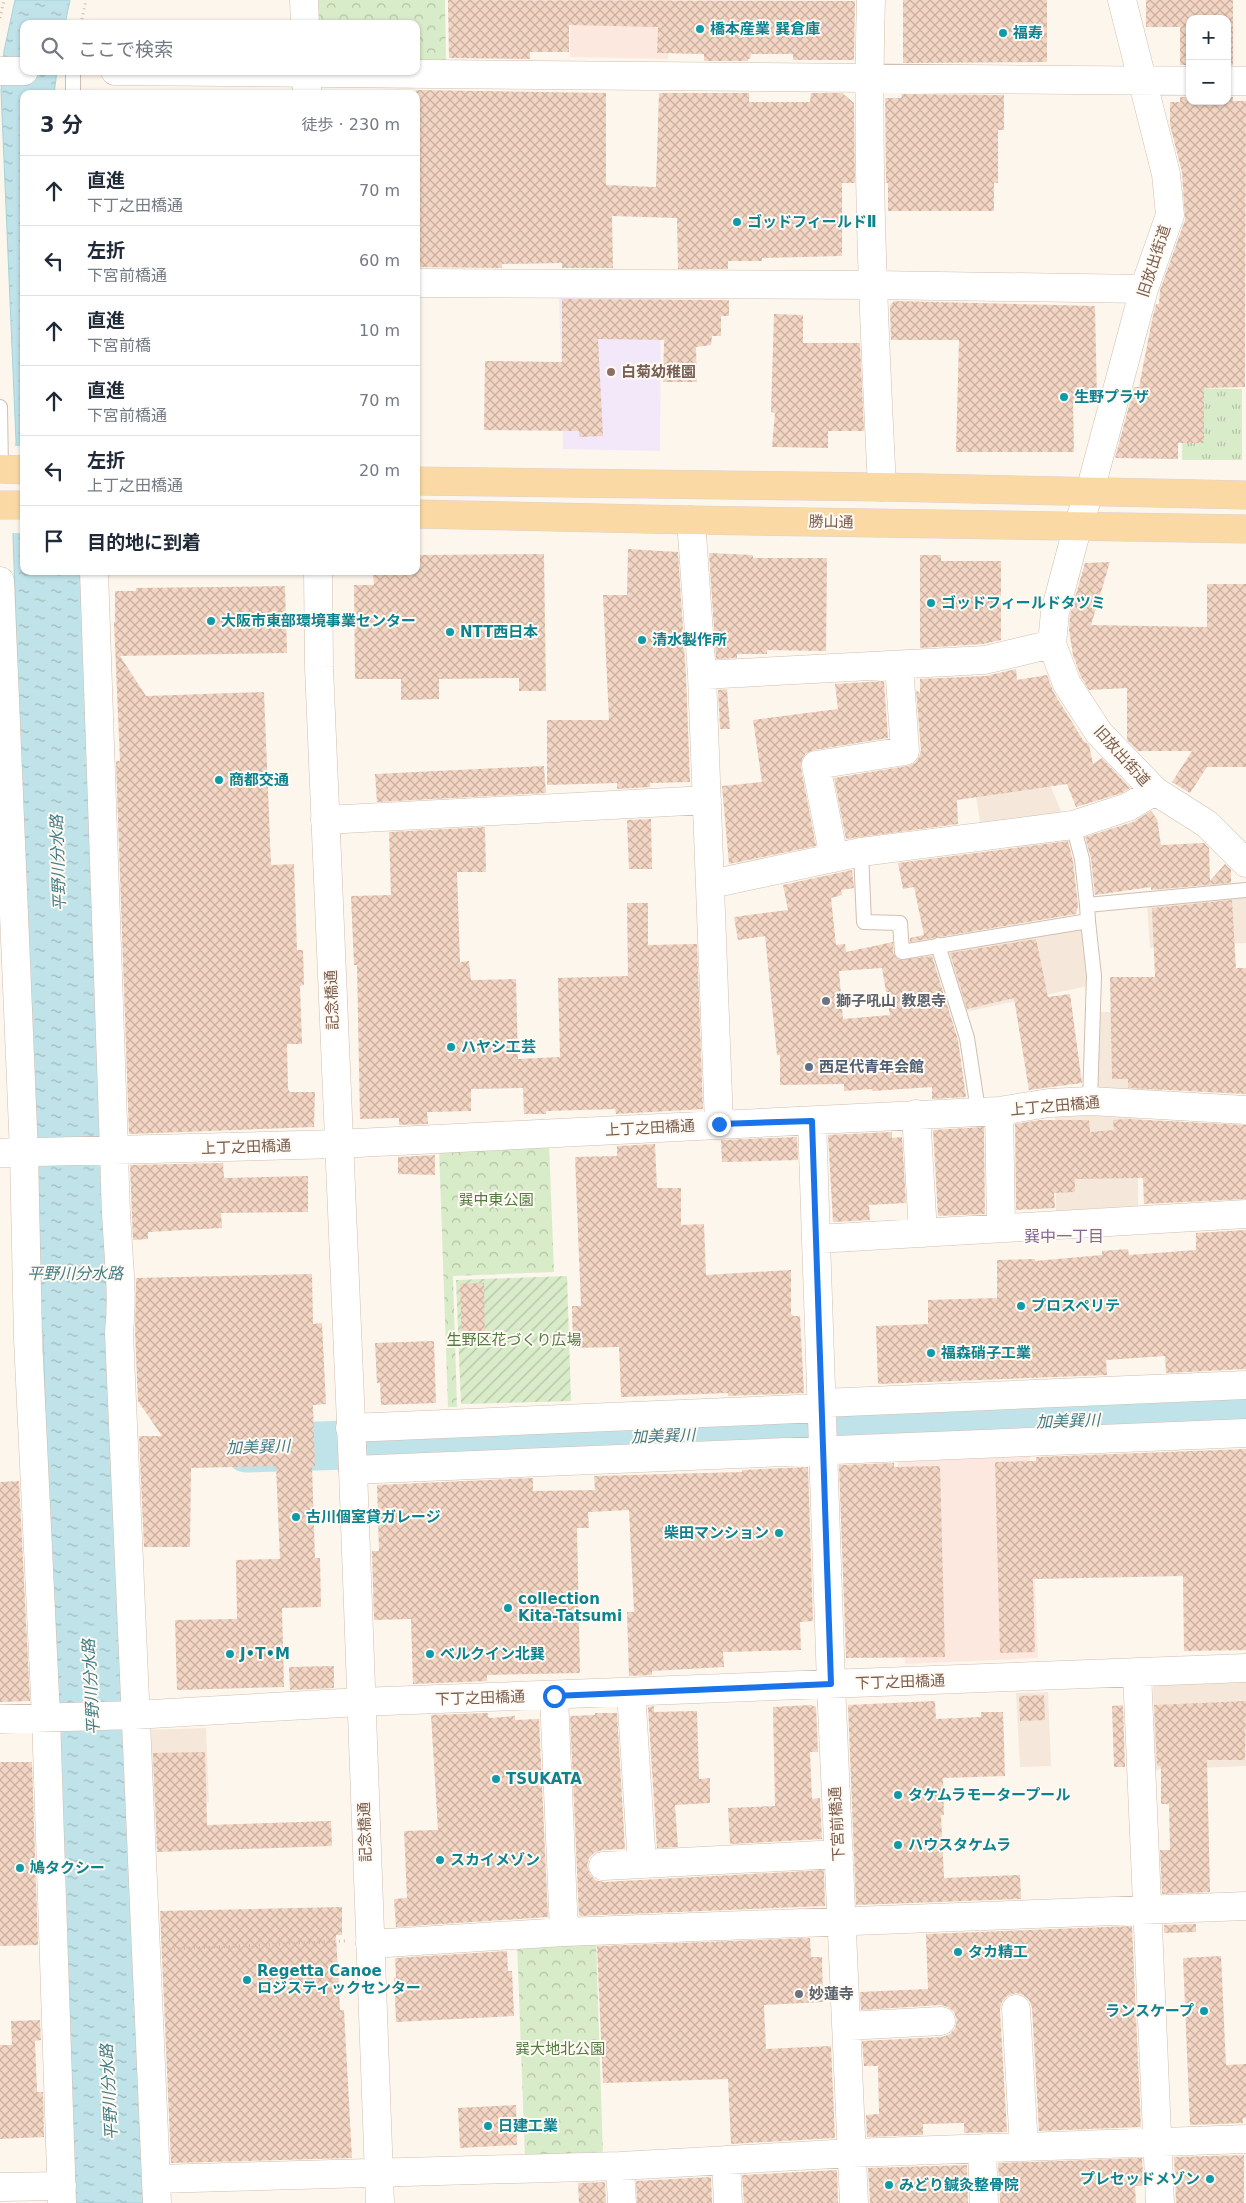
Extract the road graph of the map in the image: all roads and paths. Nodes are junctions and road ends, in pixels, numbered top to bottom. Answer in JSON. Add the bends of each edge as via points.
{"nodes":[{"id":1,"x":4,"y":0,"type":"edge"},
{"id":2,"x":86,"y":0,"type":"edge"},
{"id":3,"x":304,"y":0,"type":"edge"},
{"id":4,"x":871,"y":0,"type":"edge"},
{"id":5,"x":1122,"y":0,"type":"edge"},
{"id":6,"x":0,"y":18,"type":"edge"},
{"id":7,"x":81,"y":20,"type":"edge"},
{"id":8,"x":304,"y":20,"type":"edge"},
{"id":9,"x":0,"y":71,"type":"edge"},
{"id":10,"x":20,"y":71,"type":"edge"},
{"id":11,"x":73,"y":75,"type":"edge"},
{"id":12,"x":200,"y":75,"type":"edge"},
{"id":13,"x":869,"y":79,"type":"junction"},
{"id":14,"x":307,"y":80,"type":"edge"},
{"id":15,"x":1141,"y":80,"type":"junction"},
{"id":16,"x":1186,"y":81,"type":"edge"},
{"id":17,"x":1231,"y":81,"type":"edge"},
{"id":18,"x":1246,"y":81,"type":"edge"},
{"id":19,"x":73,"y":90,"type":"edge"},
{"id":20,"x":420,"y":283,"type":"edge"},
{"id":21,"x":874,"y":285,"type":"junction"},
{"id":22,"x":1144,"y":289,"type":"junction"},
{"id":23,"x":0,"y":407,"type":"edge"},
{"id":24,"x":8,"y":470,"type":"edge"},
{"id":25,"x":420,"y":481,"type":"edge"},
{"id":26,"x":882,"y":487,"type":"junction"},
{"id":27,"x":1090,"y":491,"type":"junction"},
{"id":28,"x":1246,"y":495,"type":"edge"},
{"id":29,"x":420,"y":514,"type":"edge"},
{"id":30,"x":691,"y":520,"type":"junction"},
{"id":31,"x":1078,"y":525,"type":"junction"},
{"id":32,"x":1246,"y":529,"type":"edge"},
{"id":33,"x":94,"y":575,"type":"edge"},
{"id":34,"x":318,"y":575,"type":"edge"},
{"id":35,"x":0,"y":581,"type":"edge"},
{"id":36,"x":1052,"y":644,"type":"junction"},
{"id":37,"x":899,"y":665,"type":"junction"},
{"id":38,"x":702,"y":675,"type":"junction"},
{"id":39,"x":1155,"y":791,"type":"junction"},
{"id":40,"x":707,"y":800,"type":"junction"},
{"id":41,"x":325,"y":820,"type":"junction"},
{"id":42,"x":1073,"y":825,"type":"junction"},
{"id":43,"x":5,"y":833,"type":"edge"},
{"id":44,"x":861,"y":852,"type":"junction"},
{"id":45,"x":834,"y":858,"type":"junction"},
{"id":46,"x":1246,"y":863,"type":"edge"},
{"id":47,"x":711,"y":884,"type":"junction"},
{"id":48,"x":1246,"y":890,"type":"edge"},
{"id":49,"x":1087,"y":905,"type":"junction"},
{"id":50,"x":1088,"y":921,"type":"junction"},
{"id":51,"x":938,"y":944,"type":"junction"},
{"id":52,"x":1090,"y":1101,"type":"junction"},
{"id":53,"x":988,"y":1110,"type":"junction"},
{"id":54,"x":1246,"y":1110,"type":"edge"},
{"id":55,"x":916,"y":1114,"type":"junction"},
{"id":56,"x":812,"y":1121,"type":"junction"},
{"id":57,"x":719,"y":1124,"type":"junction"},
{"id":58,"x":338,"y":1144,"type":"junction"},
{"id":59,"x":112,"y":1151,"type":"junction"},
{"id":60,"x":17,"y":1153,"type":"edge"},
{"id":61,"x":1246,"y":1214,"type":"edge"},
{"id":62,"x":1001,"y":1228,"type":"junction"},
{"id":63,"x":923,"y":1232,"type":"junction"},
{"id":64,"x":817,"y":1239,"type":"junction"},
{"id":65,"x":1246,"y":1385,"type":"edge"},
{"id":66,"x":822,"y":1408,"type":"junction"},
{"id":67,"x":1246,"y":1433,"type":"edge"},
{"id":68,"x":351,"y":1448,"type":"junction"},
{"id":69,"x":823,"y":1448,"type":"junction"},
{"id":70,"x":1246,"y":1668,"type":"edge"},
{"id":71,"x":1137,"y":1672,"type":"junction"},
{"id":72,"x":831,"y":1684,"type":"junction"},
{"id":73,"x":631,"y":1692,"type":"junction"},
{"id":74,"x":554,"y":1696,"type":"junction"},
{"id":75,"x":360,"y":1702,"type":"junction"},
{"id":76,"x":134,"y":1715,"type":"junction"},
{"id":77,"x":46,"y":1717,"type":"junction"},
{"id":78,"x":0,"y":1719,"type":"edge"},
{"id":79,"x":839,"y":1854,"type":"junction"},
{"id":80,"x":642,"y":1864,"type":"junction"},
{"id":81,"x":604,"y":1866,"type":"dead end"},
{"id":82,"x":1246,"y":1906,"type":"edge"},
{"id":83,"x":1147,"y":1910,"type":"junction"},
{"id":84,"x":842,"y":1920,"type":"junction"},
{"id":85,"x":564,"y":1932,"type":"junction"},
{"id":86,"x":370,"y":1942,"type":"junction"},
{"id":87,"x":146,"y":1950,"type":"junction"},
{"id":88,"x":1016,"y":2009,"type":"dead end"},
{"id":89,"x":941,"y":2020,"type":"dead end"},
{"id":90,"x":846,"y":2026,"type":"junction"},
{"id":91,"x":1246,"y":2139,"type":"edge"},
{"id":92,"x":1157,"y":2142,"type":"junction"},
{"id":93,"x":1024,"y":2147,"type":"junction"},
{"id":94,"x":982,"y":2149,"type":"junction"},
{"id":95,"x":852,"y":2153,"type":"junction"},
{"id":96,"x":726,"y":2160,"type":"junction"},
{"id":97,"x":620,"y":2166,"type":"junction"},
{"id":98,"x":379,"y":2173,"type":"junction"},
{"id":99,"x":0,"y":2188,"type":"edge"},
{"id":100,"x":157,"y":2191,"type":"edge"},
{"id":101,"x":62,"y":2195,"type":"edge"},
{"id":102,"x":380,"y":2203,"type":"edge"},
{"id":103,"x":622,"y":2203,"type":"edge"},
{"id":104,"x":728,"y":2203,"type":"edge"},
{"id":105,"x":854,"y":2203,"type":"edge"},
{"id":106,"x":984,"y":2203,"type":"edge"},
{"id":107,"x":1160,"y":2203,"type":"edge"}],
"edges":[{"from":1,"to":6,"type":"path"},
{"from":2,"to":7,"type":"path"},
{"from":3,"to":8,"type":"street"},
{"from":4,"to":13,"type":"street"},
{"from":5,"to":15,"type":"street","name":"旧放出街道"},
{"from":9,"to":10,"type":"street"},
{"from":11,"to":19,"type":"lane"},
{"from":12,"to":14,"type":"street"},
{"from":13,"to":14,"type":"street"},
{"from":13,"to":15,"type":"street"},
{"from":13,"to":21,"type":"street"},
{"from":15,"to":16,"type":"street"},
{"from":15,"to":22,"type":"street","name":"旧放出街道","via":[[1166,174],[1170,215]]},
{"from":17,"to":18,"type":"street"},
{"from":20,"to":21,"type":"street"},
{"from":21,"to":22,"type":"street"},
{"from":21,"to":26,"type":"street"},
{"from":22,"to":27,"type":"street","name":"旧放出街道"},
{"from":23,"to":24,"type":"lane"},
{"from":25,"to":26,"type":"main road"},
{"from":26,"to":27,"type":"main road"},
{"from":27,"to":28,"type":"main road"},
{"from":27,"to":31,"type":"street","name":"旧放出街道"},
{"from":29,"to":30,"type":"main road","name":"勝山通"},
{"from":30,"to":31,"type":"main road","name":"勝山通"},
{"from":30,"to":38,"type":"street"},
{"from":31,"to":32,"type":"main road","name":"勝山通"},
{"from":31,"to":36,"type":"street","name":"旧放出街道","via":[[1055,612]]},
{"from":33,"to":59,"type":"street"},
{"from":34,"to":41,"type":"street","name":"記念橋通"},
{"from":35,"to":43,"type":"street"},
{"from":36,"to":37,"type":"street","via":[[985,660]]},
{"from":36,"to":39,"type":"street","name":"旧放出街道","via":[[1067,684],[1099,733]]},
{"from":37,"to":38,"type":"street"},
{"from":37,"to":45,"type":"street","via":[[905,751],[816,766]]},
{"from":38,"to":40,"type":"street"},
{"from":39,"to":42,"type":"street","via":[[1128,807]]},
{"from":39,"to":46,"type":"street","name":"旧放出街道","via":[[1207,824]]},
{"from":40,"to":41,"type":"street"},
{"from":40,"to":47,"type":"street"},
{"from":41,"to":58,"type":"street","name":"記念橋通"},
{"from":42,"to":44,"type":"street"},
{"from":42,"to":49,"type":"lane","via":[[1082,859]]},
{"from":43,"to":60,"type":"street"},
{"from":44,"to":45,"type":"street"},
{"from":44,"to":51,"type":"lane","via":[[864,922],[900,923],[902,952]]},
{"from":45,"to":47,"type":"street"},
{"from":47,"to":57,"type":"street"},
{"from":48,"to":49,"type":"lane"},
{"from":49,"to":50,"type":"lane"},
{"from":50,"to":51,"type":"lane"},
{"from":50,"to":52,"type":"lane","via":[[1094,976]]},
{"from":51,"to":53,"type":"lane"},
{"from":52,"to":53,"type":"street","name":"上丁之田橋通"},
{"from":52,"to":54,"type":"street","name":"上丁之田橋通"},
{"from":53,"to":55,"type":"street","name":"上丁之田橋通"},
{"from":53,"to":62,"type":"street"},
{"from":55,"to":56,"type":"street","name":"上丁之田橋通"},
{"from":55,"to":63,"type":"street"},
{"from":56,"to":57,"type":"street","name":"上丁之田橋通"},
{"from":56,"to":64,"type":"street"},
{"from":57,"to":58,"type":"street","name":"上丁之田橋通"},
{"from":58,"to":59,"type":"street","name":"上丁之田橋通"},
{"from":58,"to":68,"type":"street","name":"記念橋通"},
{"from":59,"to":60,"type":"street","name":"上丁之田橋通"},
{"from":59,"to":76,"type":"street","via":[[121,1276],[119,1333]]},
{"from":60,"to":77,"type":"street"},
{"from":61,"to":62,"type":"street"},
{"from":62,"to":63,"type":"street"},
{"from":63,"to":64,"type":"street"},
{"from":64,"to":66,"type":"street"},
{"from":65,"to":66,"type":"street"},
{"from":66,"to":68,"type":"street"},
{"from":66,"to":69,"type":"street","name":"下宮前橋通"},
{"from":67,"to":69,"type":"street"},
{"from":68,"to":69,"type":"street"},
{"from":68,"to":75,"type":"street","name":"記念橋通"},
{"from":69,"to":72,"type":"street","name":"下宮前橋通"},
{"from":70,"to":71,"type":"street","name":"下丁之田橋通"},
{"from":71,"to":72,"type":"street","name":"下丁之田橋通"},
{"from":71,"to":83,"type":"street"},
{"from":72,"to":73,"type":"street","name":"下丁之田橋通"},
{"from":72,"to":79,"type":"street","name":"下宮前橋通"},
{"from":73,"to":74,"type":"street","name":"下丁之田橋通"},
{"from":73,"to":80,"type":"street"},
{"from":74,"to":75,"type":"street","name":"下丁之田橋通"},
{"from":74,"to":85,"type":"street"},
{"from":75,"to":76,"type":"street","name":"下丁之田橋通"},
{"from":75,"to":86,"type":"street","name":"記念橋通"},
{"from":76,"to":77,"type":"street","name":"下丁之田橋通"},
{"from":76,"to":87,"type":"street"},
{"from":77,"to":78,"type":"street"},
{"from":77,"to":101,"type":"street"},
{"from":79,"to":80,"type":"street"},
{"from":79,"to":84,"type":"street","name":"下宮前橋通"},
{"from":80,"to":81,"type":"street"},
{"from":82,"to":83,"type":"street"},
{"from":83,"to":84,"type":"street"},
{"from":83,"to":92,"type":"street"},
{"from":84,"to":85,"type":"street"},
{"from":84,"to":90,"type":"street","name":"下宮前橋通"},
{"from":85,"to":86,"type":"street"},
{"from":86,"to":87,"type":"path"},
{"from":86,"to":98,"type":"street","name":"記念橋通"},
{"from":87,"to":100,"type":"street"},
{"from":88,"to":93,"type":"street"},
{"from":89,"to":90,"type":"street"},
{"from":90,"to":95,"type":"street","name":"下宮前橋通"},
{"from":91,"to":92,"type":"street"},
{"from":92,"to":93,"type":"street"},
{"from":92,"to":107,"type":"street"},
{"from":93,"to":94,"type":"street"},
{"from":94,"to":95,"type":"street"},
{"from":94,"to":106,"type":"street"},
{"from":95,"to":96,"type":"street"},
{"from":95,"to":105,"type":"street","name":"下宮前橋通"},
{"from":96,"to":97,"type":"street"},
{"from":96,"to":104,"type":"street"},
{"from":97,"to":98,"type":"street"},
{"from":97,"to":103,"type":"street"},
{"from":98,"to":100,"type":"street"},
{"from":98,"to":102,"type":"street","name":"記念橋通"},
{"from":99,"to":101,"type":"street"}]}
